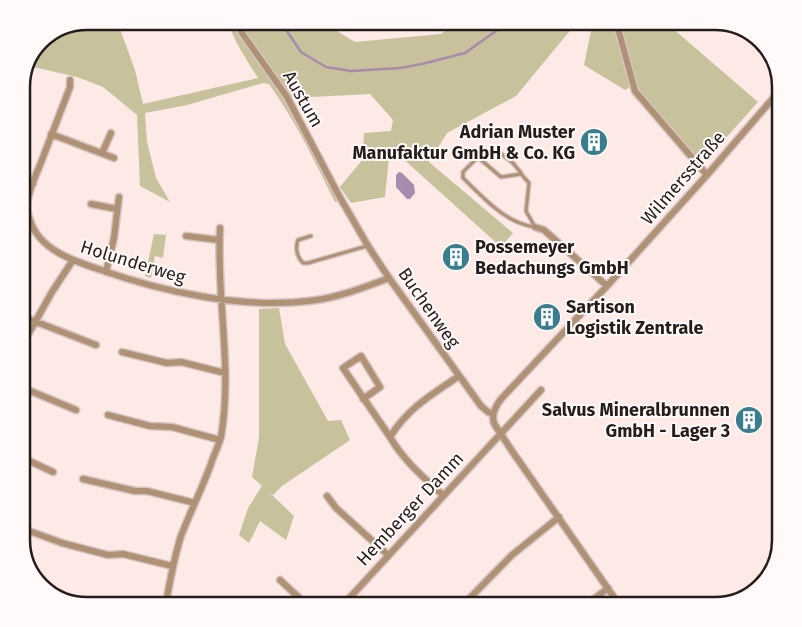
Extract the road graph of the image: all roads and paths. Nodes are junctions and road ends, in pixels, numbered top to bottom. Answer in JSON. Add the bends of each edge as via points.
{"nodes":[{"id":1,"x":241,"y":30,"type":"edge"},
{"id":2,"x":618,"y":30,"type":"edge"},
{"id":3,"x":70,"y":80,"type":"dead end"},
{"id":4,"x":772,"y":99,"type":"edge"},
{"id":5,"x":111,"y":132,"type":"dead end"},
{"id":6,"x":51,"y":134,"type":"junction"},
{"id":7,"x":102,"y":153,"type":"junction"},
{"id":8,"x":114,"y":158,"type":"dead end"},
{"id":9,"x":482,"y":160,"type":"junction"},
{"id":10,"x":521,"y":174,"type":"junction"},
{"id":11,"x":707,"y":175,"type":"junction"},
{"id":12,"x":30,"y":183,"type":"edge"},
{"id":13,"x":33,"y":184,"type":"junction"},
{"id":14,"x":338,"y":194,"type":"joint"},
{"id":15,"x":30,"y":197,"type":"edge"},
{"id":16,"x":119,"y":197,"type":"dead end"},
{"id":17,"x":91,"y":204,"type":"dead end"},
{"id":18,"x":117,"y":209,"type":"junction"},
{"id":19,"x":30,"y":221,"type":"edge"},
{"id":20,"x":535,"y":227,"type":"junction"},
{"id":21,"x":220,"y":228,"type":"dead end"},
{"id":22,"x":186,"y":236,"type":"dead end"},
{"id":23,"x":311,"y":236,"type":"dead end"},
{"id":24,"x":219,"y":240,"type":"junction"},
{"id":25,"x":368,"y":246,"type":"junction"},
{"id":26,"x":73,"y":260,"type":"junction"},
{"id":27,"x":106,"y":272,"type":"junction"},
{"id":28,"x":389,"y":278,"type":"junction"},
{"id":29,"x":607,"y":286,"type":"junction"},
{"id":30,"x":222,"y":299,"type":"junction"},
{"id":31,"x":30,"y":319,"type":"edge"},
{"id":32,"x":36,"y":321,"type":"junction"},
{"id":33,"x":30,"y":331,"type":"edge"},
{"id":34,"x":96,"y":345,"type":"dead end"},
{"id":35,"x":122,"y":352,"type":"dead end"},
{"id":36,"x":225,"y":373,"type":"junction"},
{"id":37,"x":459,"y":376,"type":"junction"},
{"id":38,"x":542,"y":390,"type":"dead end"},
{"id":39,"x":30,"y":392,"type":"edge"},
{"id":40,"x":363,"y":399,"type":"junction"},
{"id":41,"x":76,"y":410,"type":"dead end"},
{"id":42,"x":493,"y":414,"type":"junction"},
{"id":43,"x":108,"y":415,"type":"dead end"},
{"id":44,"x":500,"y":434,"type":"junction"},
{"id":45,"x":390,"y":437,"type":"junction"},
{"id":46,"x":220,"y":440,"type":"junction"},
{"id":47,"x":30,"y":461,"type":"edge"},
{"id":48,"x":53,"y":472,"type":"dead end"},
{"id":49,"x":83,"y":479,"type":"dead end"},
{"id":50,"x":443,"y":495,"type":"junction"},
{"id":51,"x":327,"y":496,"type":"dead end"},
{"id":52,"x":195,"y":503,"type":"junction"},
{"id":53,"x":559,"y":517,"type":"junction"},
{"id":54,"x":30,"y":531,"type":"edge"},
{"id":55,"x":388,"y":555,"type":"junction"},
{"id":56,"x":172,"y":566,"type":"junction"},
{"id":57,"x":280,"y":580,"type":"dead end"},
{"id":58,"x":608,"y":588,"type":"junction"},
{"id":59,"x":167,"y":597,"type":"edge"},
{"id":60,"x":298,"y":597,"type":"edge"},
{"id":61,"x":350,"y":597,"type":"edge"},
{"id":62,"x":471,"y":597,"type":"edge"},
{"id":63,"x":596,"y":597,"type":"edge"},
{"id":64,"x":614,"y":597,"type":"edge"}],
"edges":[{"from":1,"to":14,"type":"street","name":"Austum","via":[[287,97]]},
{"from":2,"to":11,"type":"street","via":[[635,91]]},
{"from":3,"to":6,"type":"street","name":"Holunderweg"},
{"from":4,"to":11,"type":"street","name":"Wilmersstraße"},
{"from":5,"to":7,"type":"street"},
{"from":6,"to":7,"type":"street"},
{"from":6,"to":13,"type":"street","name":"Holunderweg"},
{"from":7,"to":8,"type":"street"},
{"from":9,"to":10,"type":"lane","via":[[501,177]]},
{"from":9,"to":10,"type":"lane","via":[[496,149]]},
{"from":9,"to":20,"type":"lane","via":[[476,158],[463,172],[463,178],[514,222]]},
{"from":10,"to":20,"type":"lane","via":[[529,183],[526,210]]},
{"from":11,"to":29,"type":"street","name":"Wilmersstraße"},
{"from":12,"to":13,"type":"street"},
{"from":13,"to":15,"type":"street","name":"Holunderweg"},
{"from":14,"to":25,"type":"street","name":"Buchenweg"},
{"from":16,"to":18,"type":"street"},
{"from":17,"to":18,"type":"street"},
{"from":18,"to":27,"type":"street"},
{"from":19,"to":26,"type":"street","name":"Holunderweg","via":[[46,244]]},
{"from":20,"to":29,"type":"street","via":[[544,230]]},
{"from":21,"to":24,"type":"street"},
{"from":22,"to":24,"type":"street"},
{"from":23,"to":25,"type":"lane","via":[[298,240],[296,250],[303,263]]},
{"from":24,"to":30,"type":"street"},
{"from":25,"to":28,"type":"street","name":"Buchenweg"},
{"from":26,"to":27,"type":"street","name":"Holunderweg"},
{"from":26,"to":32,"type":"street"},
{"from":27,"to":30,"type":"street","name":"Holunderweg","via":[[142,284]]},
{"from":28,"to":30,"type":"street","name":"Holunderweg","via":[[355,291],[311,301],[275,303]]},
{"from":28,"to":37,"type":"street","name":"Buchenweg"},
{"from":29,"to":42,"type":"street","name":"Wilmersstraße","via":[[501,400]]},
{"from":30,"to":36,"type":"street"},
{"from":31,"to":32,"type":"street"},
{"from":32,"to":33,"type":"street"},
{"from":32,"to":34,"type":"street"},
{"from":35,"to":36,"type":"street"},
{"from":36,"to":46,"type":"street","via":[[225,407]]},
{"from":37,"to":42,"type":"street","name":"Buchenweg","via":[[481,406]]},
{"from":37,"to":45,"type":"street","via":[[416,406]]},
{"from":38,"to":44,"type":"street"},
{"from":39,"to":41,"type":"street"},
{"from":40,"to":40,"type":"street","via":[[343,368],[361,356],[380,387]]},
{"from":40,"to":45,"type":"street"},
{"from":42,"to":44,"type":"street","name":"Buchenweg","via":[[493,422]]},
{"from":43,"to":46,"type":"street"},
{"from":44,"to":50,"type":"street","name":"Hemberger Damm"},
{"from":44,"to":53,"type":"street","name":"Buchenweg"},
{"from":45,"to":50,"type":"street","via":[[411,466]]},
{"from":46,"to":52,"type":"street"},
{"from":47,"to":48,"type":"street"},
{"from":49,"to":52,"type":"street","via":[[135,491],[147,490]]},
{"from":50,"to":55,"type":"street","name":"Hemberger Damm"},
{"from":51,"to":55,"type":"street"},
{"from":52,"to":56,"type":"street"},
{"from":53,"to":58,"type":"street","name":"Buchenweg"},
{"from":53,"to":62,"type":"street","via":[[512,555]]},
{"from":54,"to":56,"type":"street","via":[[108,555],[123,554]]},
{"from":55,"to":61,"type":"street","name":"Hemberger Damm"},
{"from":56,"to":59,"type":"street"},
{"from":57,"to":60,"type":"street"},
{"from":58,"to":63,"type":"street"},
{"from":58,"to":64,"type":"street","name":"Buchenweg"}]}
